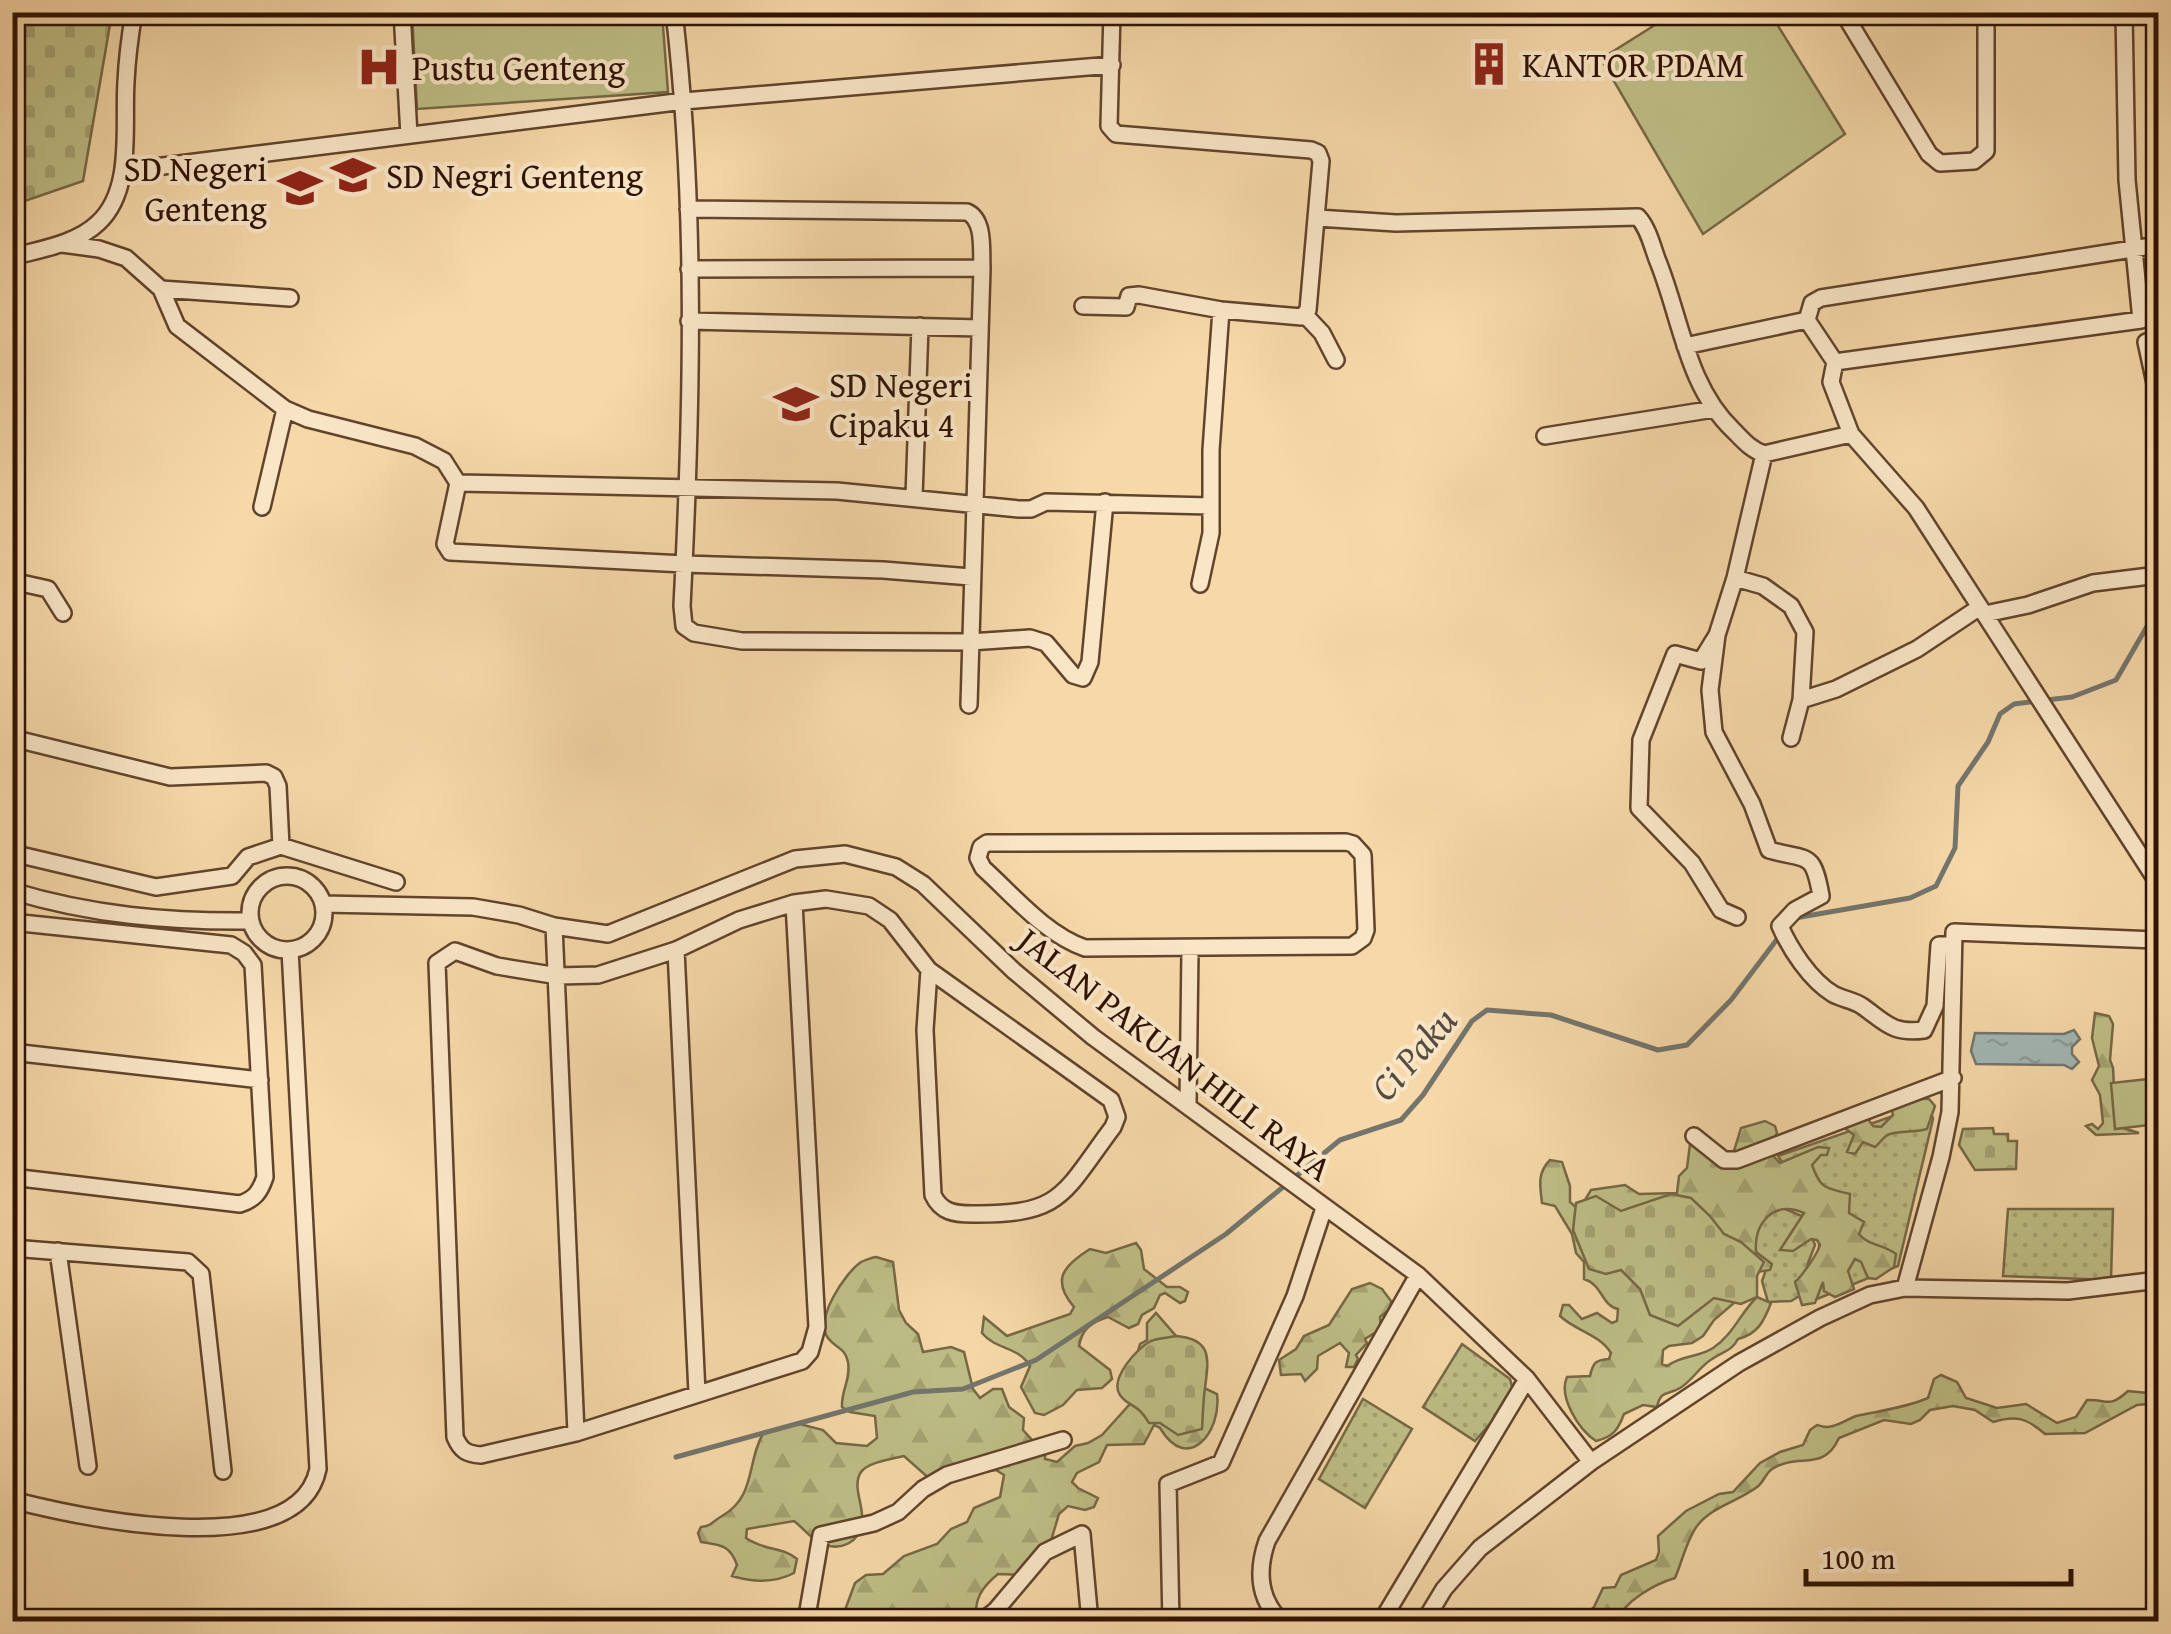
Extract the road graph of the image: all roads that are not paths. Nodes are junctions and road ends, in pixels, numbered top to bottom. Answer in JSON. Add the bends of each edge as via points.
{"nodes":[{"id":1,"x":134,"y":12,"type":"edge"},
{"id":2,"x":402,"y":12,"type":"edge"},
{"id":3,"x":674,"y":12,"type":"edge"},
{"id":4,"x":1112,"y":12,"type":"edge"},
{"id":5,"x":1844,"y":12,"type":"edge"},
{"id":6,"x":1986,"y":12,"type":"edge"},
{"id":7,"x":2124,"y":12,"type":"edge"},
{"id":8,"x":1112,"y":65,"type":"junction"},
{"id":9,"x":684,"y":101,"type":"junction"},
{"id":10,"x":409,"y":135,"type":"junction"},
{"id":11,"x":123,"y":171,"type":"junction"},
{"id":12,"x":688,"y":208,"type":"junction"},
{"id":13,"x":1317,"y":218,"type":"junction"},
{"id":14,"x":62,"y":244,"type":"junction"},
{"id":15,"x":2158,"y":245,"type":"edge"},
{"id":16,"x":2132,"y":248,"type":"junction"},
{"id":17,"x":12,"y":257,"type":"edge"},
{"id":18,"x":982,"y":268,"type":"junction"},
{"id":19,"x":688,"y":269,"type":"junction"},
{"id":20,"x":161,"y":289,"type":"junction"},
{"id":21,"x":290,"y":298,"type":"dead end"},
{"id":22,"x":1084,"y":306,"type":"dead end"},
{"id":23,"x":1221,"y":310,"type":"junction"},
{"id":24,"x":1305,"y":315,"type":"junction"},
{"id":25,"x":1807,"y":320,"type":"junction"},
{"id":26,"x":689,"y":321,"type":"junction"},
{"id":27,"x":920,"y":326,"type":"junction"},
{"id":28,"x":980,"y":328,"type":"junction"},
{"id":29,"x":2146,"y":342,"type":"dead end"},
{"id":30,"x":1685,"y":346,"type":"junction"},
{"id":31,"x":1336,"y":360,"type":"dead end"},
{"id":32,"x":1834,"y":362,"type":"junction"},
{"id":33,"x":2158,"y":395,"type":"edge"},
{"id":34,"x":285,"y":409,"type":"junction"},
{"id":35,"x":1714,"y":409,"type":"junction"},
{"id":36,"x":1851,"y":434,"type":"junction"},
{"id":37,"x":1545,"y":436,"type":"dead end"},
{"id":38,"x":1764,"y":454,"type":"junction"},
{"id":39,"x":458,"y":483,"type":"junction"},
{"id":40,"x":686,"y":488,"type":"junction"},
{"id":41,"x":914,"y":497,"type":"junction"},
{"id":42,"x":1105,"y":502,"type":"junction"},
{"id":43,"x":975,"y":505,"type":"junction"},
{"id":44,"x":1211,"y":506,"type":"junction"},
{"id":45,"x":262,"y":507,"type":"dead end"},
{"id":46,"x":684,"y":564,"type":"junction"},
{"id":47,"x":2158,"y":575,"type":"edge"},
{"id":48,"x":970,"y":577,"type":"junction"},
{"id":49,"x":1735,"y":578,"type":"junction"},
{"id":50,"x":12,"y":582,"type":"edge"},
{"id":51,"x":1200,"y":584,"type":"dead end"},
{"id":52,"x":1983,"y":610,"type":"junction"},
{"id":53,"x":63,"y":614,"type":"dead end"},
{"id":54,"x":1717,"y":634,"type":"junction"},
{"id":55,"x":970,"y":642,"type":"junction"},
{"id":56,"x":1801,"y":700,"type":"junction"},
{"id":57,"x":968,"y":705,"type":"dead end"},
{"id":58,"x":12,"y":738,"type":"edge"},
{"id":59,"x":1790,"y":738,"type":"dead end"},
{"id":60,"x":281,"y":846,"type":"junction"},
{"id":61,"x":12,"y":852,"type":"edge"},
{"id":62,"x":396,"y":882,"type":"dead end"},
{"id":63,"x":2158,"y":883,"type":"edge"},
{"id":64,"x":12,"y":891,"type":"edge"},
{"id":65,"x":794,"y":902,"type":"junction"},
{"id":66,"x":323,"y":904,"type":"junction"},
{"id":67,"x":1737,"y":917,"type":"dead end"},
{"id":68,"x":251,"y":921,"type":"junction"},
{"id":69,"x":12,"y":922,"type":"edge"},
{"id":70,"x":554,"y":926,"type":"junction"},
{"id":71,"x":2156,"y":940,"type":"dead end"},
{"id":72,"x":1952,"y":945,"type":"junction"},
{"id":73,"x":290,"y":950,"type":"junction"},
{"id":74,"x":676,"y":950,"type":"junction"},
{"id":75,"x":1190,"y":950,"type":"junction"},
{"id":76,"x":929,"y":970,"type":"junction"},
{"id":77,"x":558,"y":976,"type":"junction"},
{"id":78,"x":12,"y":1052,"type":"edge"},
{"id":79,"x":1953,"y":1078,"type":"junction"},
{"id":80,"x":260,"y":1080,"type":"junction"},
{"id":81,"x":1188,"y":1104,"type":"junction"},
{"id":82,"x":1694,"y":1136,"type":"dead end"},
{"id":83,"x":12,"y":1177,"type":"edge"},
{"id":84,"x":1324,"y":1208,"type":"junction"},
{"id":85,"x":12,"y":1248,"type":"edge"},
{"id":86,"x":58,"y":1251,"type":"junction"},
{"id":87,"x":1418,"y":1275,"type":"junction"},
{"id":88,"x":2158,"y":1280,"type":"edge"},
{"id":89,"x":1905,"y":1288,"type":"junction"},
{"id":90,"x":1527,"y":1379,"type":"junction"},
{"id":91,"x":698,"y":1392,"type":"junction"},
{"id":92,"x":576,"y":1433,"type":"junction"},
{"id":93,"x":1063,"y":1440,"type":"dead end"},
{"id":94,"x":1590,"y":1462,"type":"junction"},
{"id":95,"x":88,"y":1466,"type":"dead end"},
{"id":96,"x":223,"y":1471,"type":"dead end"},
{"id":97,"x":12,"y":1500,"type":"edge"},
{"id":98,"x":997,"y":1616,"type":"edge"},
{"id":99,"x":806,"y":1622,"type":"edge"},
{"id":100,"x":981,"y":1622,"type":"edge"},
{"id":101,"x":1090,"y":1622,"type":"edge"},
{"id":102,"x":1171,"y":1622,"type":"edge"},
{"id":103,"x":1282,"y":1622,"type":"edge"},
{"id":104,"x":1381,"y":1622,"type":"edge"},
{"id":105,"x":1424,"y":1622,"type":"edge"}],
"edges":[{"from":1,"to":11,"type":"street"},
{"from":2,"to":10,"type":"street"},
{"from":3,"to":9,"type":"street"},
{"from":4,"to":8,"type":"street"},
{"from":5,"to":6,"type":"street","via":[[1940,163],[1974,161],[1986,151]]},
{"from":7,"to":16,"type":"street"},
{"from":8,"to":9,"type":"street"},
{"from":8,"to":13,"type":"street","via":[[1109,126],[1116,134],[1311,150],[1321,161]]},
{"from":9,"to":10,"type":"street"},
{"from":9,"to":12,"type":"street"},
{"from":10,"to":11,"type":"street"},
{"from":11,"to":14,"type":"street","via":[[98,224]]},
{"from":12,"to":18,"type":"street","via":[[967,212],[979,222]]},
{"from":12,"to":19,"type":"street"},
{"from":13,"to":24,"type":"street"},
{"from":13,"to":30,"type":"street","via":[[1396,223],[1638,216]]},
{"from":14,"to":17,"type":"street"},
{"from":14,"to":20,"type":"street","via":[[126,258]]},
{"from":15,"to":16,"type":"street"},
{"from":16,"to":25,"type":"street","via":[[1820,298]]},
{"from":16,"to":32,"type":"street","via":[[2141,320]]},
{"from":18,"to":19,"type":"street"},
{"from":18,"to":28,"type":"street"},
{"from":19,"to":26,"type":"street"},
{"from":20,"to":21,"type":"street"},
{"from":20,"to":34,"type":"street","via":[[177,326]]},
{"from":22,"to":23,"type":"street","via":[[1126,307],[1130,296],[1139,295]]},
{"from":23,"to":24,"type":"street"},
{"from":23,"to":44,"type":"street"},
{"from":24,"to":31,"type":"street"},
{"from":25,"to":30,"type":"street"},
{"from":25,"to":32,"type":"street"},
{"from":26,"to":27,"type":"street"},
{"from":26,"to":40,"type":"street"},
{"from":27,"to":28,"type":"street"},
{"from":27,"to":41,"type":"street"},
{"from":28,"to":43,"type":"street"},
{"from":29,"to":33,"type":"street"},
{"from":30,"to":35,"type":"street"},
{"from":32,"to":36,"type":"street","via":[[1831,382]]},
{"from":34,"to":39,"type":"street","via":[[415,446],[444,461]]},
{"from":34,"to":45,"type":"street"},
{"from":35,"to":37,"type":"street"},
{"from":35,"to":38,"type":"street"},
{"from":36,"to":38,"type":"street"},
{"from":36,"to":52,"type":"street","via":[[1916,508]]},
{"from":38,"to":49,"type":"street"},
{"from":39,"to":40,"type":"street"},
{"from":39,"to":46,"type":"street","via":[[445,544],[450,552]]},
{"from":40,"to":41,"type":"street"},
{"from":40,"to":46,"type":"street"},
{"from":41,"to":43,"type":"street"},
{"from":42,"to":43,"type":"street","via":[[1046,502],[1031,509]]},
{"from":42,"to":44,"type":"street"},
{"from":42,"to":55,"type":"street","via":[[1087,675],[1073,675],[1039,640]]},
{"from":43,"to":48,"type":"street"},
{"from":44,"to":51,"type":"street"},
{"from":46,"to":48,"type":"street"},
{"from":46,"to":55,"type":"street","via":[[682,618],[694,633],[742,641]]},
{"from":47,"to":52,"type":"street","via":[[2093,582],[2028,605]]},
{"from":48,"to":55,"type":"street"},
{"from":49,"to":54,"type":"street"},
{"from":49,"to":56,"type":"street","via":[[1763,586],[1791,606],[1805,632]]},
{"from":50,"to":53,"type":"street","via":[[48,589]]},
{"from":52,"to":56,"type":"street","via":[[1836,689]]},
{"from":52,"to":63,"type":"street"},
{"from":54,"to":67,"type":"street","via":[[1700,661],[1676,654],[1641,740],[1639,808],[1692,863],[1721,910]]},
{"from":54,"to":72,"type":"street","via":[[1710,690],[1719,746],[1769,850],[1800,854],[1816,868],[1821,896],[1780,926],[1789,946],[1831,993],[1904,1032],[1924,1030],[1935,1006],[1940,945]]},
{"from":55,"to":57,"type":"street"},
{"from":56,"to":59,"type":"street"},
{"from":58,"to":60,"type":"street","via":[[170,778],[266,773],[278,786]]},
{"from":60,"to":61,"type":"street","via":[[248,857],[232,876],[156,888]]},
{"from":60,"to":62,"type":"street"},
{"from":64,"to":68,"type":"street","via":[[117,915]]},
{"from":65,"to":74,"type":"street"},
{"from":65,"to":76,"type":"street","via":[[869,906],[890,920]]},
{"from":65,"to":91,"type":"street","via":[[816,1339],[802,1361]]},
{"from":66,"to":68,"type":"street","via":[[301,879],[278,877],[259,889]]},
{"from":66,"to":70,"type":"street","name":"JALAN PAKUAN HILL RAYA","via":[[473,908]]},
{"from":66,"to":73,"type":"street","via":[[318,934]]},
{"from":68,"to":73,"type":"street","via":[[265,943]]},
{"from":69,"to":80,"type":"street","via":[[231,945],[244,953],[253,965]]},
{"from":70,"to":77,"type":"street"},
{"from":70,"to":81,"type":"street","name":"JALAN PAKUAN HILL RAYA","via":[[608,934],[795,859],[869,858],[923,884],[1046,999]]},
{"from":71,"to":72,"type":"street","via":[[1954,932]]},
{"from":72,"to":79,"type":"street"},
{"from":73,"to":97,"type":"street","via":[[318,1469],[310,1493],[276,1516],[247,1524],[152,1528]]},
{"from":74,"to":77,"type":"street","via":[[598,975]]},
{"from":74,"to":91,"type":"street"},
{"from":75,"to":75,"type":"street","via":[[1358,943],[1366,930],[1364,855],[1346,842],[981,847],[983,868],[1076,945]]},
{"from":75,"to":81,"type":"street"},
{"from":76,"to":76,"type":"street","via":[[925,1030],[937,1202],[958,1214],[1015,1214],[1043,1206],[1066,1190],[1113,1127],[1116,1107]]},
{"from":77,"to":92,"type":"street"},
{"from":77,"to":92,"type":"street","via":[[455,952],[437,963],[435,974],[456,1437],[460,1448],[481,1456]]},
{"from":78,"to":80,"type":"street"},
{"from":79,"to":82,"type":"street","via":[[1737,1160],[1724,1160]]},
{"from":79,"to":89,"type":"street","via":[[1942,1157]]},
{"from":80,"to":83,"type":"street","via":[[265,1178],[252,1200],[240,1204]]},
{"from":81,"to":84,"type":"street","name":"JALAN PAKUAN HILL RAYA"},
{"from":84,"to":87,"type":"street","name":"JALAN PAKUAN HILL RAYA"},
{"from":84,"to":102,"type":"street","via":[[1296,1296],[1221,1463],[1168,1484]]},
{"from":85,"to":86,"type":"street"},
{"from":86,"to":95,"type":"street"},
{"from":86,"to":96,"type":"street","via":[[196,1266]]},
{"from":87,"to":90,"type":"street","name":"JALAN PAKUAN HILL RAYA"},
{"from":87,"to":103,"type":"street","via":[[1267,1540],[1262,1588]]},
{"from":88,"to":89,"type":"street","via":[[2068,1291]]},
{"from":89,"to":94,"type":"street","via":[[1870,1295],[1820,1318]]},
{"from":90,"to":94,"type":"street","name":"JALAN PAKUAN HILL RAYA"},
{"from":90,"to":104,"type":"street"},
{"from":91,"to":92,"type":"street"},
{"from":93,"to":99,"type":"street","via":[[947,1475],[898,1512],[821,1535]]},
{"from":94,"to":105,"type":"street","via":[[1480,1548]]},
{"from":98,"to":100,"type":"street"},
{"from":98,"to":101,"type":"street","via":[[1045,1552],[1082,1534]]}]}
